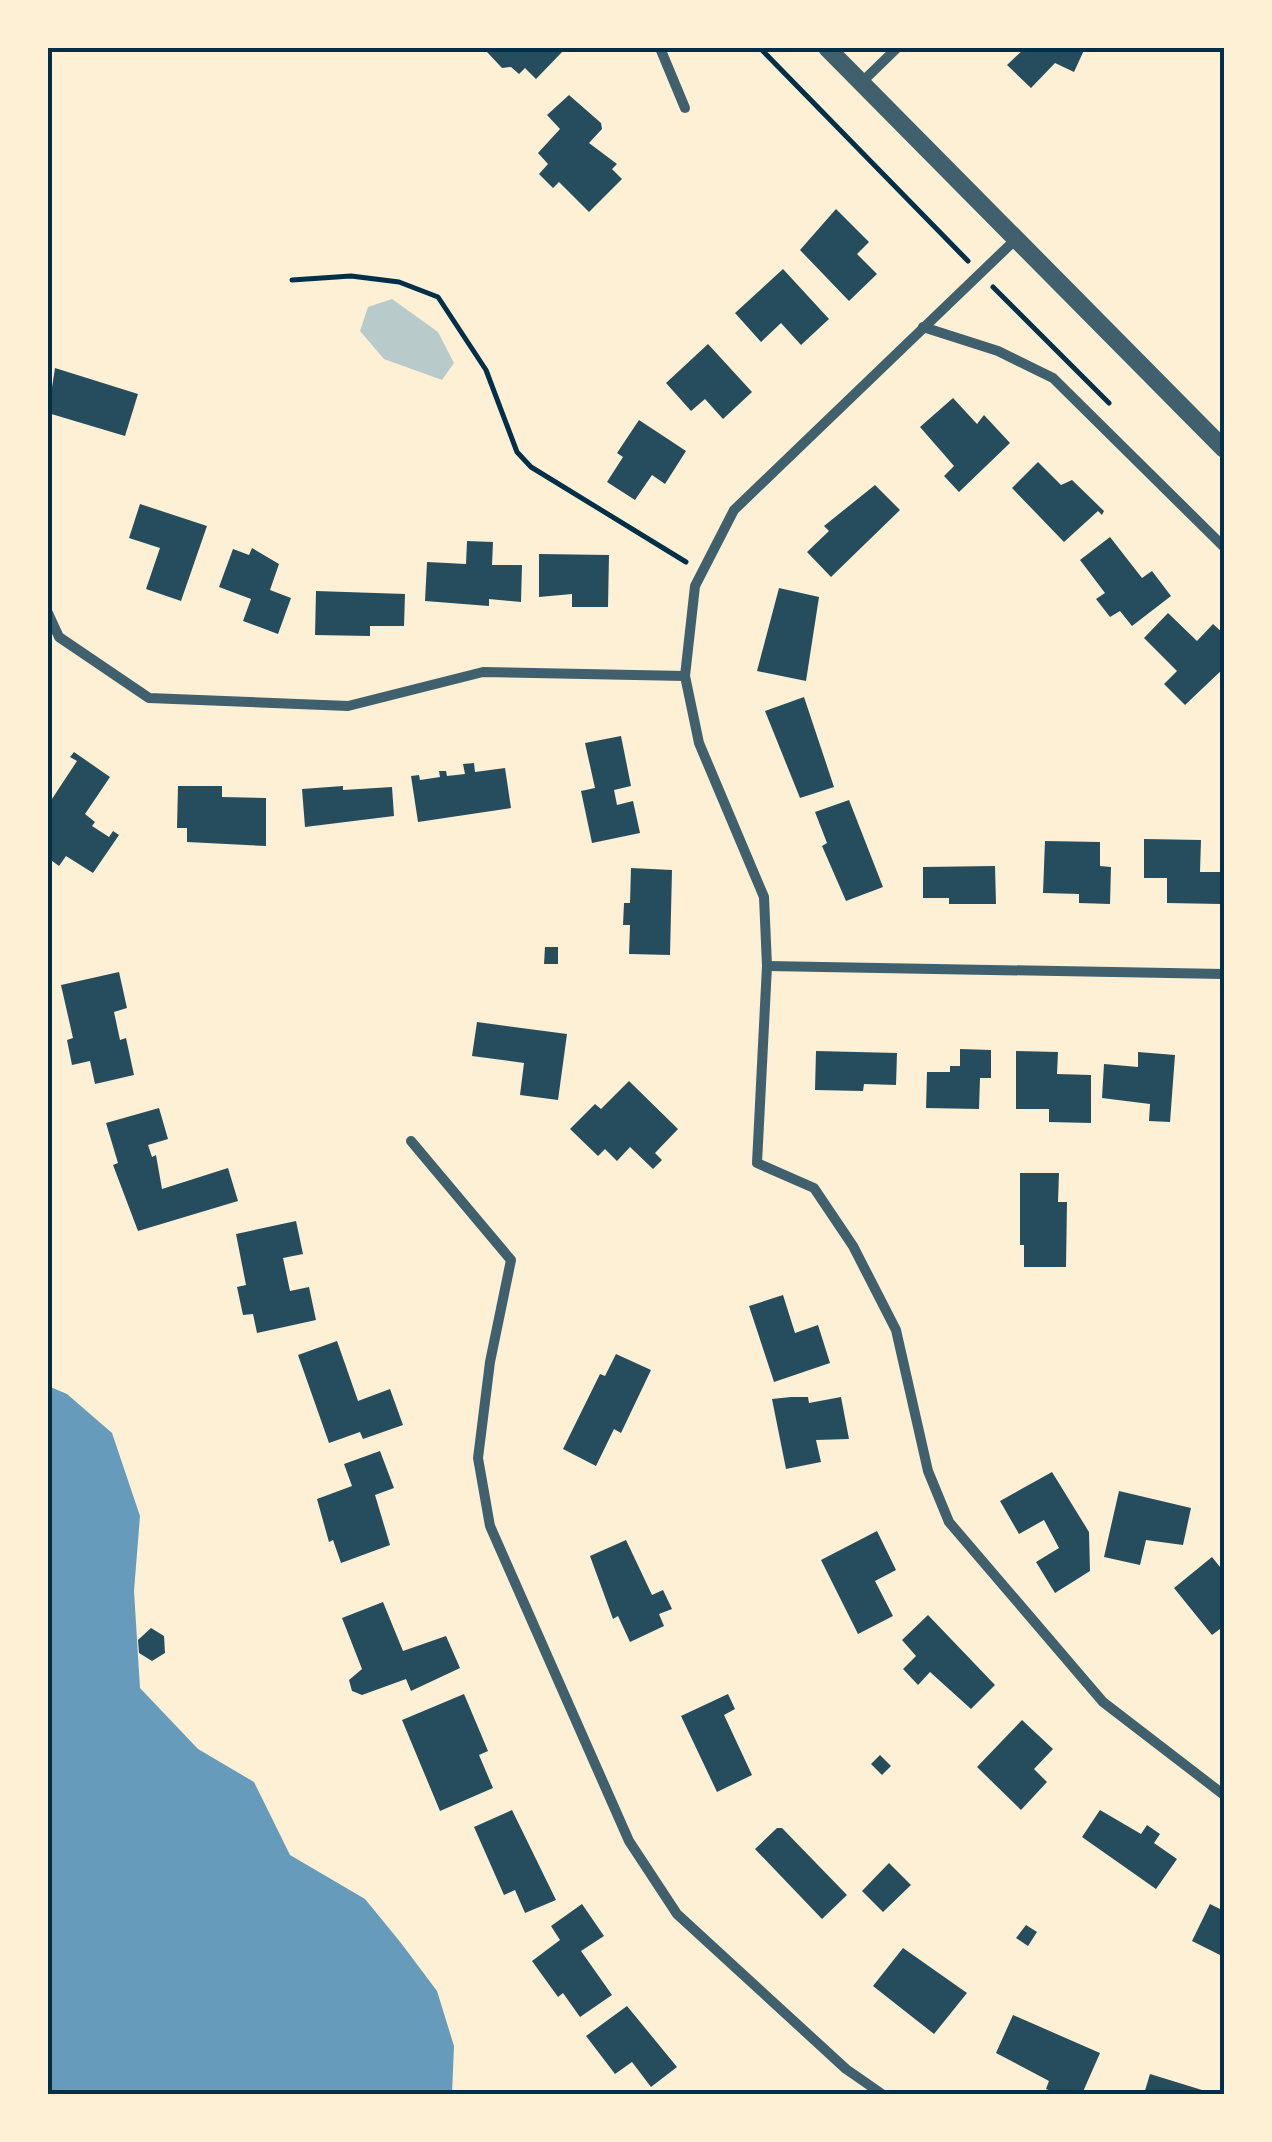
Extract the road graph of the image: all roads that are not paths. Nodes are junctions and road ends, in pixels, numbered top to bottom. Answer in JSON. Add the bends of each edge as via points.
{"nodes":[{"id":1,"x":660,"y":48,"type":"edge"},
{"id":2,"x":827,"y":48,"type":"edge"},
{"id":3,"x":897,"y":48,"type":"edge"},
{"id":4,"x":862,"y":82,"type":"junction"},
{"id":5,"x":685,"y":108,"type":"dead end"},
{"id":6,"x":1016,"y":239,"type":"junction"},
{"id":7,"x":923,"y":327,"type":"junction"},
{"id":8,"x":1224,"y":450,"type":"edge"},
{"id":9,"x":1224,"y":547,"type":"edge"},
{"id":10,"x":48,"y":613,"type":"edge"},
{"id":11,"x":685,"y":676,"type":"junction"},
{"id":12,"x":766,"y":966,"type":"junction"},
{"id":13,"x":1224,"y":974,"type":"edge"},
{"id":14,"x":411,"y":1141,"type":"dead end"},
{"id":15,"x":1224,"y":1794,"type":"edge"},
{"id":16,"x":882,"y":2094,"type":"edge"}],
"edges":[{"from":1,"to":5,"type":"street"},
{"from":2,"to":4,"type":"street"},
{"from":3,"to":4,"type":"street"},
{"from":4,"to":6,"type":"street"},
{"from":6,"to":7,"type":"street"},
{"from":6,"to":8,"type":"street"},
{"from":7,"to":9,"type":"street","via":[[998,351],[1053,378]]},
{"from":7,"to":11,"type":"street","via":[[734,510],[695,586]]},
{"from":10,"to":11,"type":"street","via":[[59,637],[148,698],[348,706],[483,672]]},
{"from":11,"to":12,"type":"street","via":[[700,743],[764,896]]},
{"from":12,"to":13,"type":"street"},
{"from":12,"to":15,"type":"street","via":[[758,1163],[814,1188],[853,1246],[896,1330],[928,1471],[949,1522],[1103,1702]]},
{"from":14,"to":16,"type":"street","via":[[511,1260],[478,1458],[490,1526],[629,1840],[677,1914]]}]}
